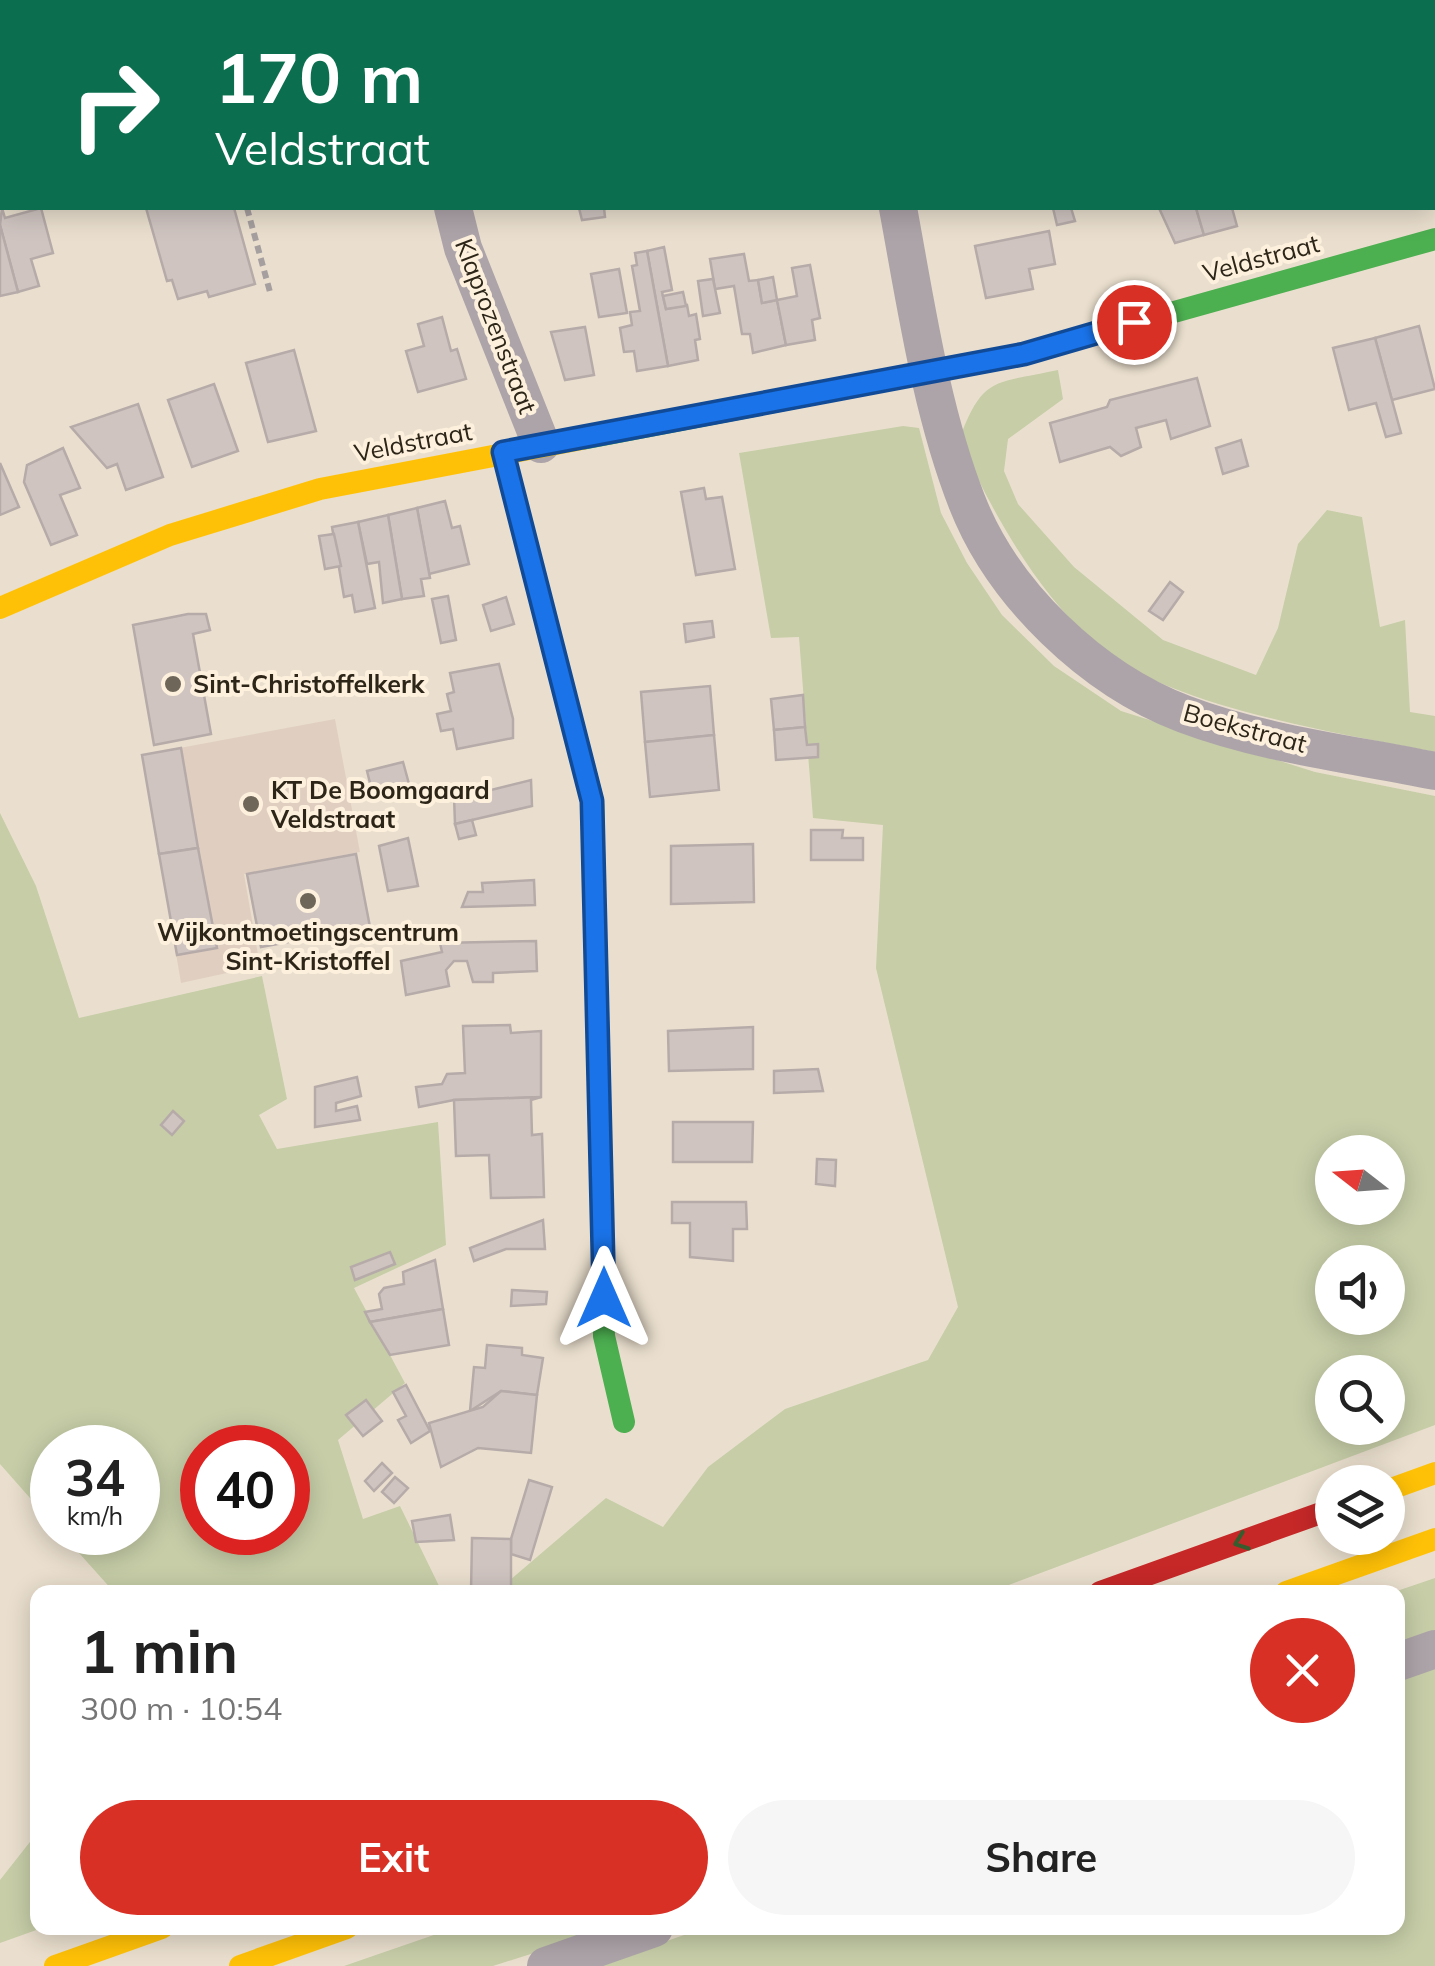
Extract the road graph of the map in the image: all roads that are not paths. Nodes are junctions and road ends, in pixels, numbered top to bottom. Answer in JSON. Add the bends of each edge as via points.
{"nodes":[{"id":1,"x":454,"y":210,"type":"edge"},
{"id":2,"x":898,"y":210,"type":"edge"},
{"id":3,"x":1435,"y":239,"type":"edge"},
{"id":4,"x":932,"y":372,"type":"junction"},
{"id":5,"x":541,"y":444,"type":"junction"},
{"id":6,"x":503,"y":452,"type":"junction"},
{"id":7,"x":0,"y":608,"type":"edge"},
{"id":8,"x":1435,"y":771,"type":"edge"},
{"id":9,"x":624,"y":1422,"type":"dead end"},
{"id":10,"x":1435,"y":1473,"type":"edge"},
{"id":11,"x":1405,"y":1484,"type":"edge"},
{"id":12,"x":1315,"y":1515,"type":"edge"},
{"id":13,"x":1435,"y":1539,"type":"edge"},
{"id":14,"x":1120,"y":1585,"type":"edge"},
{"id":15,"x":1306,"y":1585,"type":"edge"},
{"id":16,"x":1435,"y":1649,"type":"edge"},
{"id":17,"x":1405,"y":1660,"type":"edge"},
{"id":18,"x":142,"y":1935,"type":"edge"},
{"id":19,"x":328,"y":1935,"type":"edge"},
{"id":20,"x":634,"y":1935,"type":"edge"},
{"id":21,"x":55,"y":1966,"type":"edge"},
{"id":22,"x":240,"y":1966,"type":"edge"},
{"id":23,"x":546,"y":1966,"type":"edge"}],
"edges":[{"from":1,"to":5,"type":"street","name":"Klaprozenstraat","via":[[463,248]]},
{"from":2,"to":4,"type":"street","name":"Boekstraat"},
{"from":3,"to":4,"type":"main road","name":"Veldstraat","via":[[1024,354]]},
{"from":4,"to":5,"type":"main road","name":"Veldstraat"},
{"from":4,"to":8,"type":"street","name":"Boekstraat","via":[[967,503],[987,542],[1042,617],[1088,658],[1143,694],[1209,722]]},
{"from":5,"to":6,"type":"main road","name":"Veldstraat"},
{"from":6,"to":7,"type":"main road","name":"Veldstraat","via":[[338,485],[219,518]]},
{"from":6,"to":9,"type":"main road","via":[[592,801],[604,1336]]},
{"from":10,"to":11,"type":"main road"},
{"from":12,"to":14,"type":"main road","one_way":true},
{"from":13,"to":15,"type":"main road"},
{"from":16,"to":17,"type":"street"},
{"from":18,"to":21,"type":"main road"},
{"from":19,"to":22,"type":"main road"},
{"from":20,"to":23,"type":"street"}]}
